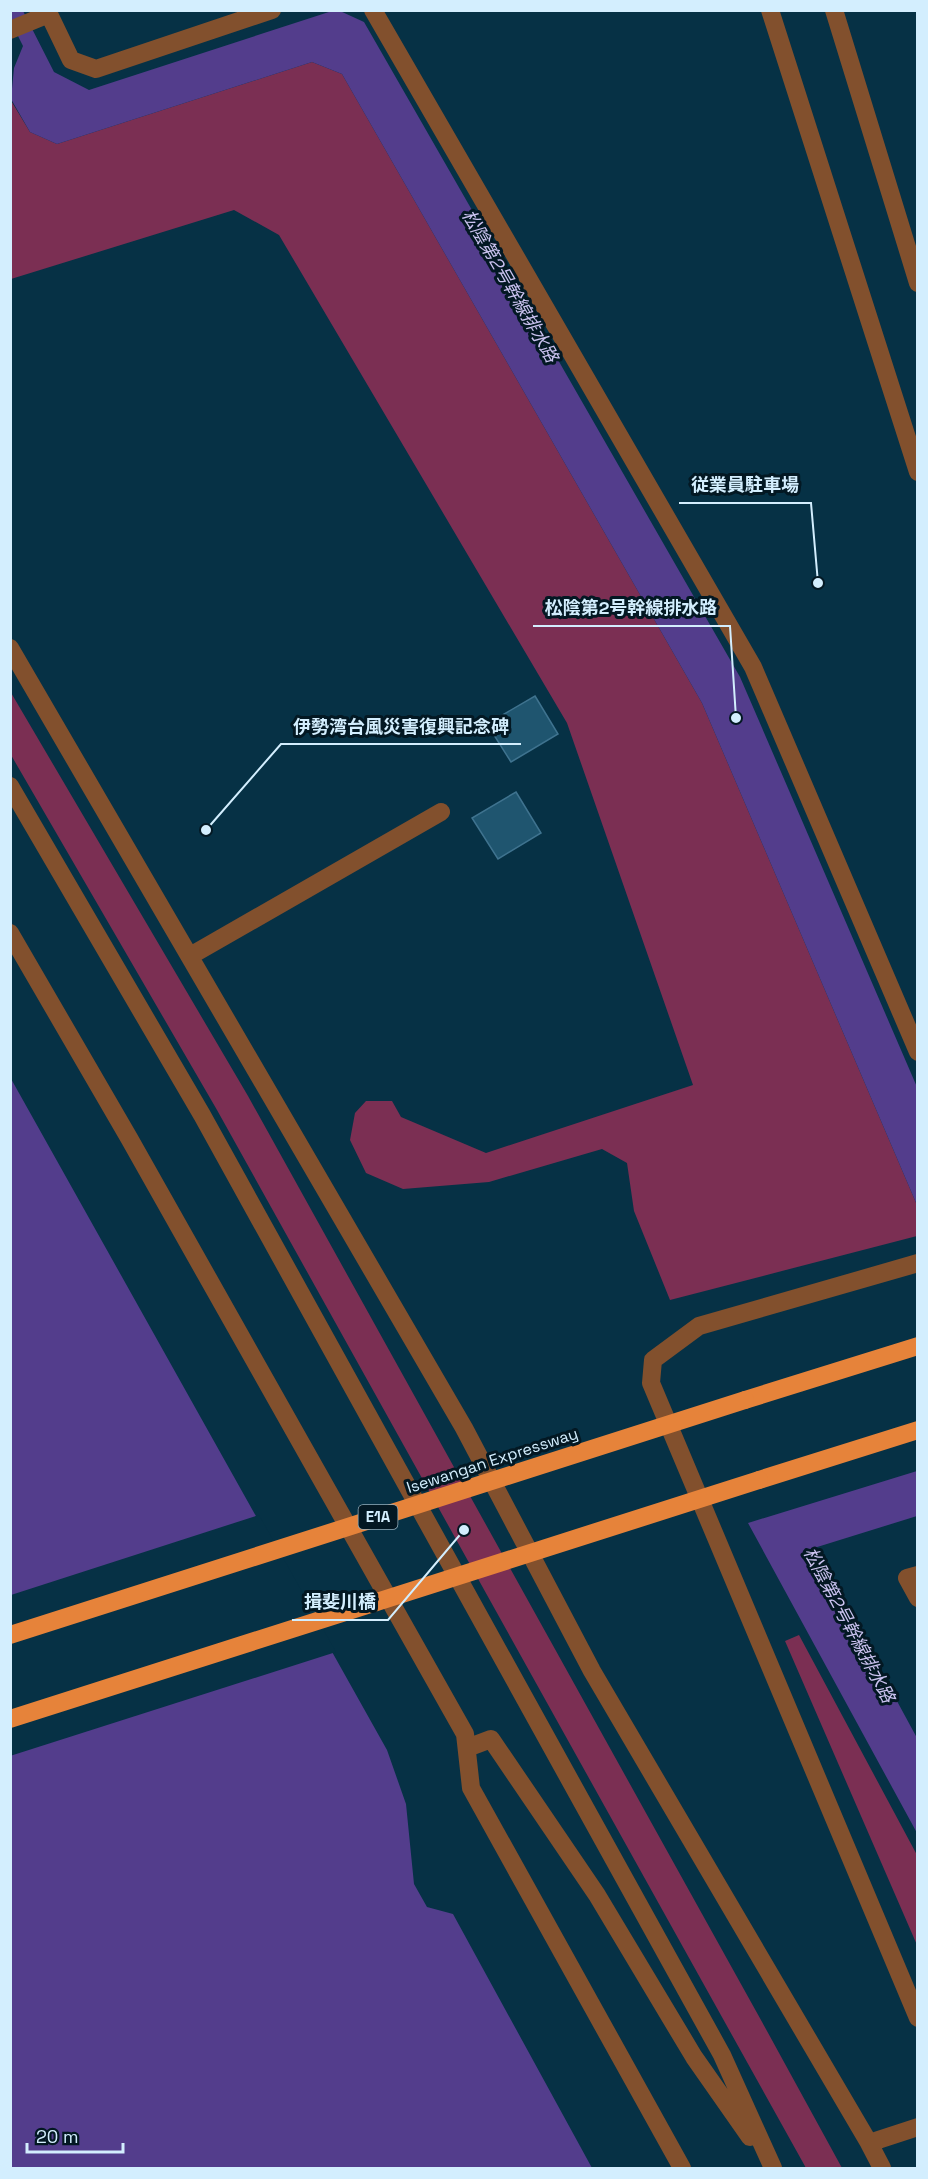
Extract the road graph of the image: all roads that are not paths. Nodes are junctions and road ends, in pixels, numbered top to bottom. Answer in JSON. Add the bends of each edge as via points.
{"nodes":[{"id":1,"x":272,"y":10,"type":"edge"},
{"id":2,"x":373,"y":10,"type":"edge"},
{"id":3,"x":770,"y":10,"type":"edge"},
{"id":4,"x":834,"y":10,"type":"edge"},
{"id":5,"x":43,"y":15,"type":"edge"},
{"id":6,"x":10,"y":30,"type":"edge"},
{"id":7,"x":918,"y":283,"type":"edge"},
{"id":8,"x":918,"y":472,"type":"edge"},
{"id":9,"x":10,"y":648,"type":"edge"},
{"id":10,"x":10,"y":786,"type":"edge"},
{"id":11,"x":441,"y":812,"type":"dead end"},
{"id":12,"x":10,"y":933,"type":"edge"},
{"id":13,"x":190,"y":956,"type":"junction"},
{"id":14,"x":918,"y":1052,"type":"edge"},
{"id":15,"x":918,"y":1263,"type":"edge"},
{"id":16,"x":918,"y":1346,"type":"edge"},
{"id":17,"x":918,"y":1430,"type":"edge"},
{"id":18,"x":918,"y":1575,"type":"edge"},
{"id":19,"x":918,"y":1598,"type":"edge"},
{"id":20,"x":10,"y":1635,"type":"edge"},
{"id":21,"x":10,"y":1719,"type":"edge"},
{"id":22,"x":467,"y":1748,"type":"junction"},
{"id":23,"x":918,"y":2018,"type":"edge"},
{"id":24,"x":918,"y":2127,"type":"edge"},
{"id":25,"x":869,"y":2143,"type":"junction"},
{"id":26,"x":682,"y":2169,"type":"edge"},
{"id":27,"x":772,"y":2169,"type":"edge"},
{"id":28,"x":882,"y":2169,"type":"edge"}],
"edges":[{"from":1,"to":5,"type":"street","via":[[96,69],[71,60]]},
{"from":2,"to":14,"type":"street","via":[[753,667]]},
{"from":3,"to":8,"type":"street"},
{"from":4,"to":7,"type":"street"},
{"from":5,"to":6,"type":"street"},
{"from":9,"to":13,"type":"street"},
{"from":10,"to":27,"type":"street","via":[[202,1115],[722,2055]]},
{"from":11,"to":13,"type":"street"},
{"from":12,"to":22,"type":"street","via":[[460,1723]]},
{"from":13,"to":25,"type":"street","via":[[464,1428],[592,1671]]},
{"from":15,"to":23,"type":"street","via":[[699,1326],[653,1360],[651,1383]]},
{"from":16,"to":20,"type":"highway","name":"Isewangan Expressway","number":"E1A","bridge":true},
{"from":17,"to":21,"type":"highway","bridge":true},
{"from":18,"to":19,"type":"street","via":[[907,1578]]},
{"from":22,"to":26,"type":"street","via":[[471,1788]]},
{"from":22,"to":27,"type":"street","via":[[491,1739],[597,1895],[694,2057]]},
{"from":24,"to":25,"type":"street"},
{"from":25,"to":28,"type":"street"}]}
